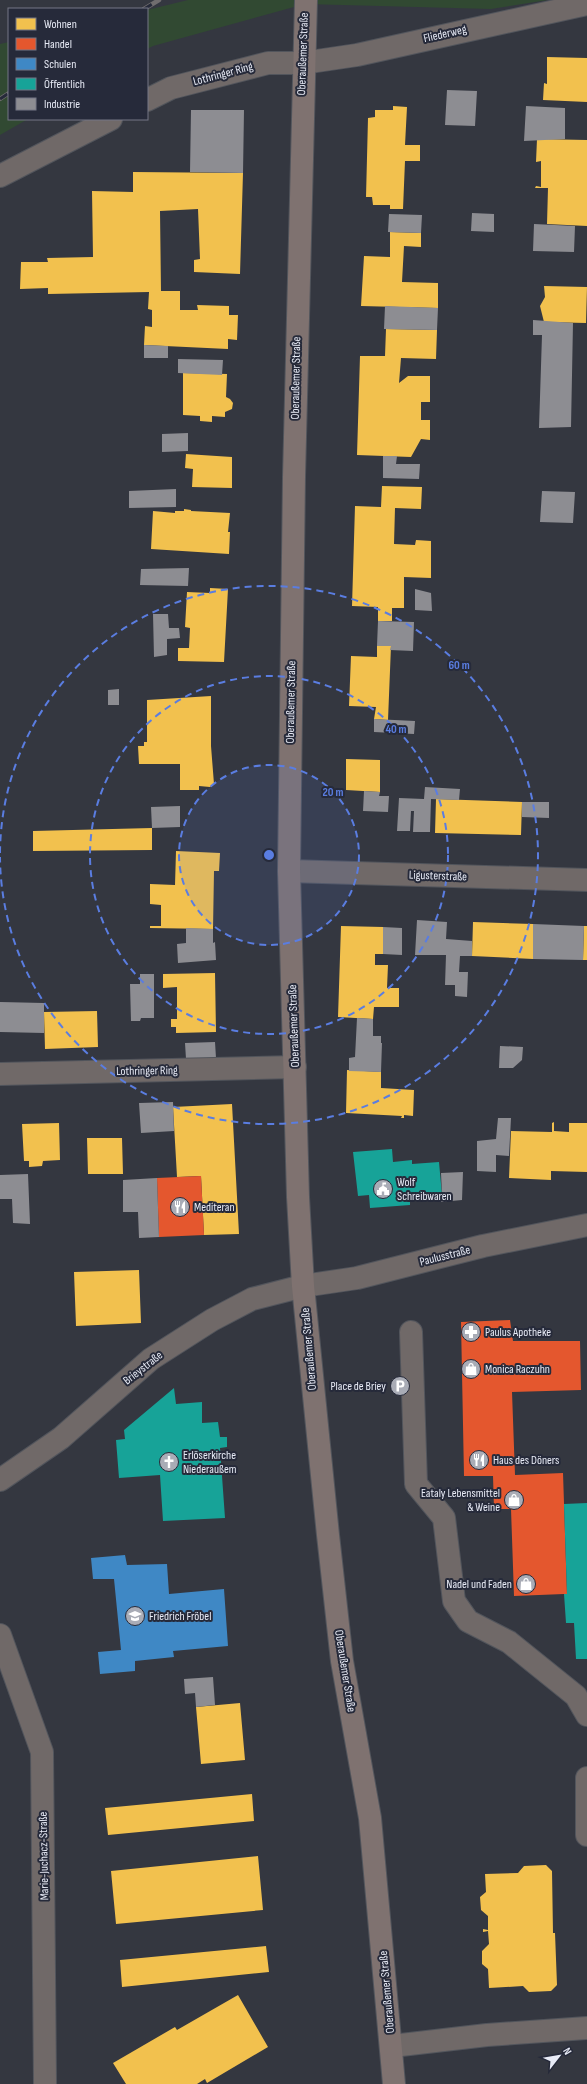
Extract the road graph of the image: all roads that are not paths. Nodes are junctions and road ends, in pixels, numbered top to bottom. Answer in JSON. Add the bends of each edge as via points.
{"nodes":[{"id":1,"x":306,"y":0,"type":"edge"},
{"id":2,"x":587,"y":4,"type":"edge"},
{"id":3,"x":303,"y":63,"type":"junction"},
{"id":4,"x":148,"y":100,"type":"edge"},
{"id":5,"x":108,"y":120,"type":"edge"},
{"id":6,"x":0,"y":176,"type":"edge"},
{"id":7,"x":288,"y":871,"type":"junction"},
{"id":8,"x":587,"y":880,"type":"edge"},
{"id":9,"x":295,"y":1067,"type":"junction"},
{"id":10,"x":0,"y":1074,"type":"edge"},
{"id":11,"x":587,"y":1225,"type":"edge"},
{"id":12,"x":303,"y":1286,"type":"junction"},
{"id":13,"x":411,"y":1332,"type":"dead end"},
{"id":14,"x":0,"y":1480,"type":"edge"},
{"id":15,"x":0,"y":1634,"type":"edge"},
{"id":16,"x":587,"y":1715,"type":"edge"},
{"id":17,"x":587,"y":1778,"type":"edge"},
{"id":18,"x":587,"y":1835,"type":"edge"},
{"id":19,"x":587,"y":2028,"type":"edge"},
{"id":20,"x":392,"y":2046,"type":"junction"},
{"id":21,"x":45,"y":2084,"type":"edge"},
{"id":22,"x":394,"y":2084,"type":"edge"}],
"edges":[{"from":1,"to":3,"type":"main road","name":"Oberaußemer Straße"},
{"from":2,"to":3,"type":"street","name":"Fliederweg","via":[[357,55]]},
{"from":3,"to":4,"type":"street","name":"Lothringer Ring","via":[[268,63],[171,88]]},
{"from":3,"to":7,"type":"main road","name":"Oberaußemer Straße"},
{"from":5,"to":6,"type":"street"},
{"from":7,"to":8,"type":"street","name":"Ligusterstraße"},
{"from":7,"to":9,"type":"main road","name":"Oberaußemer Straße"},
{"from":9,"to":10,"type":"street","name":"Lothringer Ring"},
{"from":9,"to":12,"type":"main road","name":"Oberaußemer Straße"},
{"from":11,"to":12,"type":"street","name":"Paulusstraße","via":[[483,1246],[357,1278]]},
{"from":12,"to":14,"type":"street","name":"Brieystraße","via":[[252,1299],[194,1332],[151,1360],[61,1438]]},
{"from":12,"to":20,"type":"main road","name":"Oberaußemer Straße","via":[[342,1661],[370,1818]]},
{"from":13,"to":16,"type":"street","via":[[416,1484],[444,1518],[454,1601],[468,1621],[509,1642],[576,1696]]},
{"from":15,"to":21,"type":"street","name":"Marie-Juchacz-Straße","via":[[42,1752]]},
{"from":17,"to":18,"type":"street"},
{"from":19,"to":20,"type":"street","name":"Oberaußemer Straße","via":[[487,2035]]},
{"from":20,"to":22,"type":"main road","name":"Oberaußemer Straße"}]}
